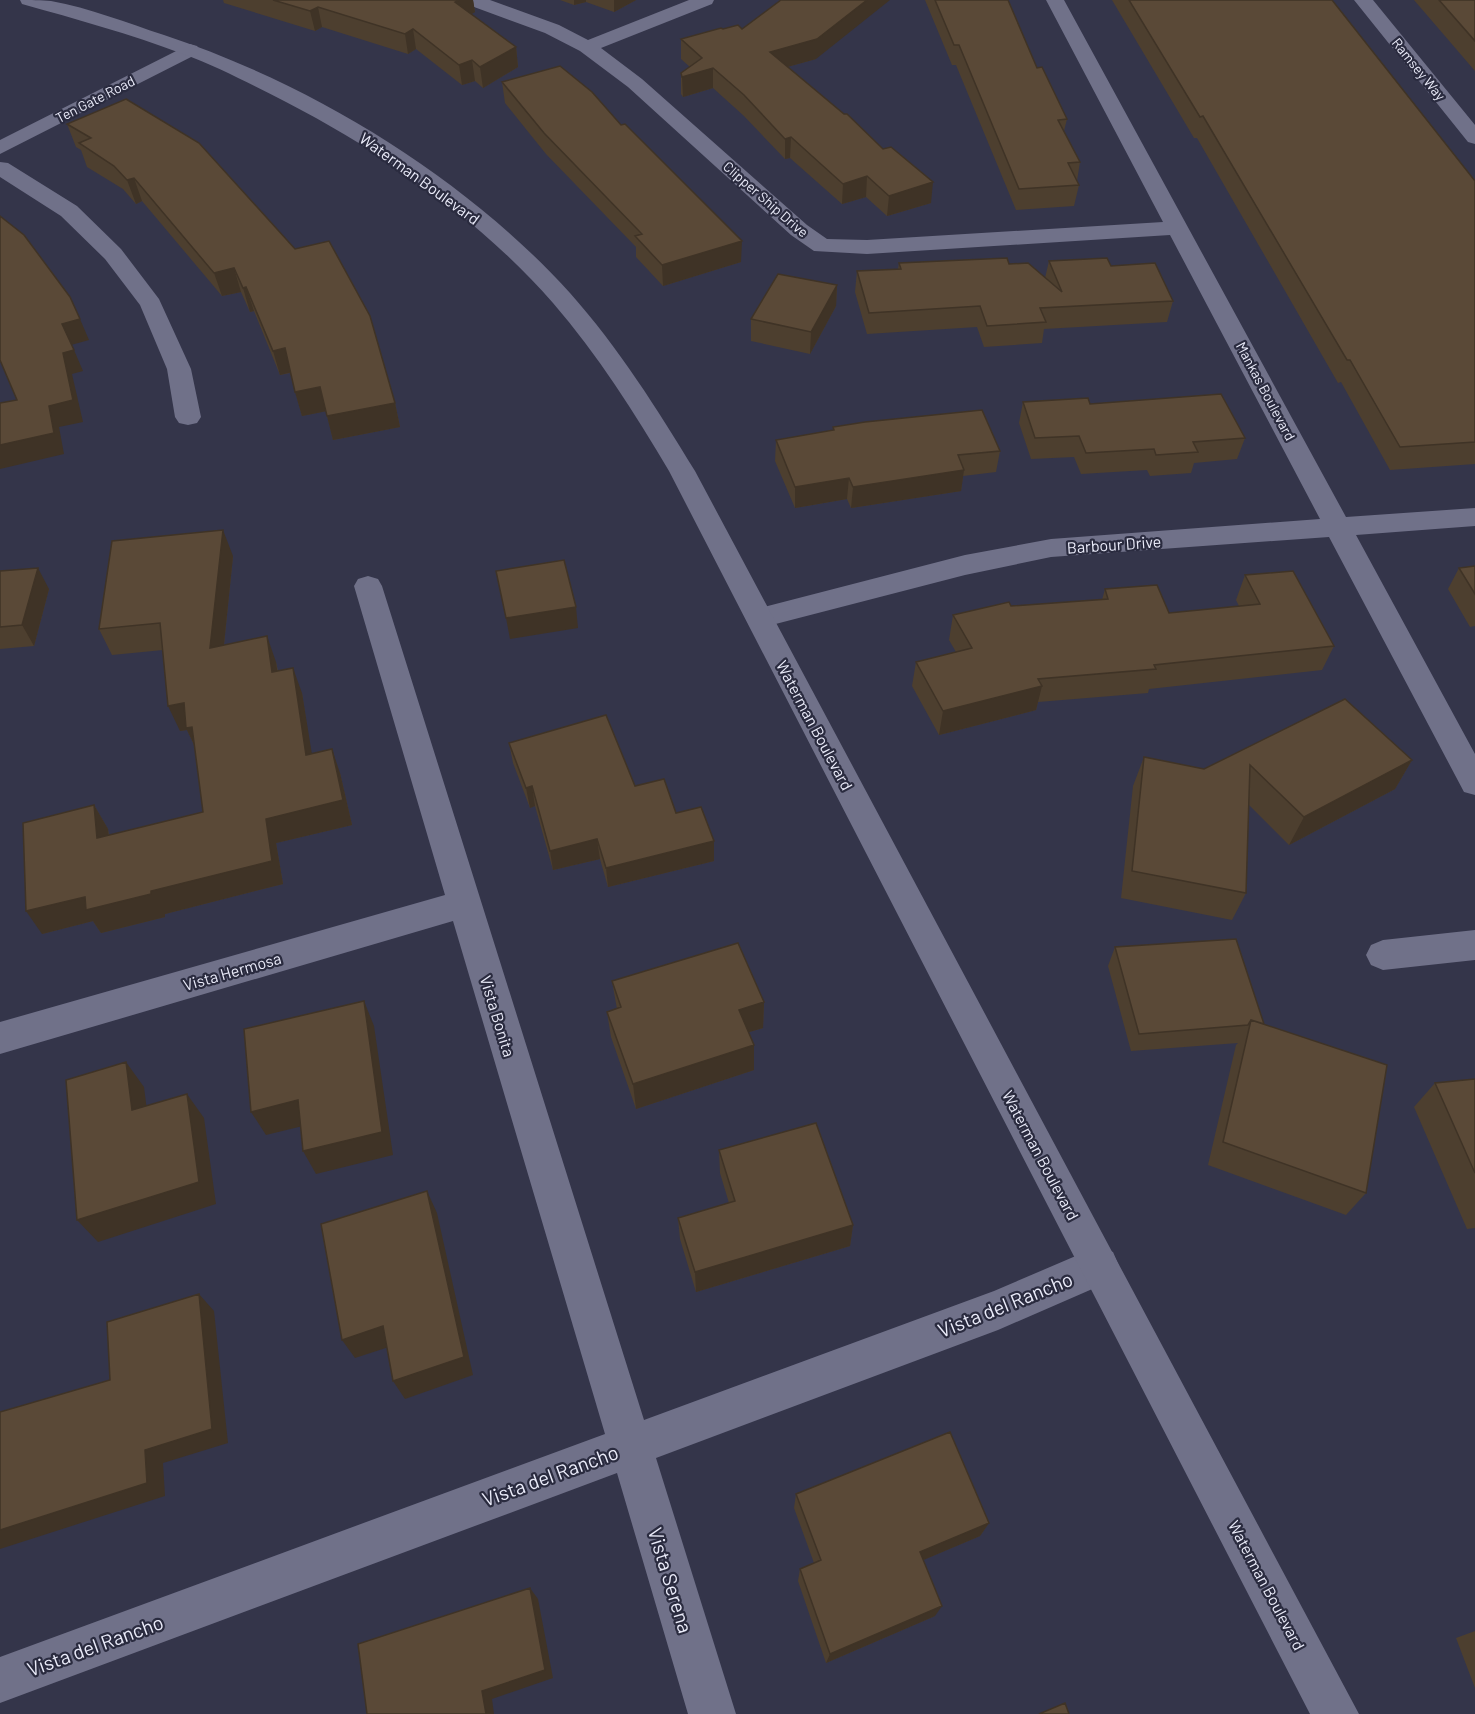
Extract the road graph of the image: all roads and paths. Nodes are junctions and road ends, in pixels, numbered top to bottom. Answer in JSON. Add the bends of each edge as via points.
{"nodes":[{"id":1,"x":29,"y":0,"type":"edge"},
{"id":2,"x":473,"y":0,"type":"edge"},
{"id":3,"x":705,"y":0,"type":"edge"},
{"id":4,"x":1055,"y":0,"type":"edge"},
{"id":5,"x":1363,"y":0,"type":"edge"},
{"id":6,"x":586,"y":47,"type":"junction"},
{"id":7,"x":190,"y":50,"type":"junction"},
{"id":8,"x":1475,"y":138,"type":"edge"},
{"id":9,"x":0,"y":148,"type":"edge"},
{"id":10,"x":0,"y":168,"type":"edge"},
{"id":11,"x":1178,"y":228,"type":"junction"},
{"id":12,"x":188,"y":417,"type":"dead end"},
{"id":13,"x":1475,"y":517,"type":"edge"},
{"id":14,"x":1339,"y":528,"type":"junction"},
{"id":15,"x":368,"y":586,"type":"dead end"},
{"id":16,"x":760,"y":618,"type":"junction"},
{"id":17,"x":1475,"y":783,"type":"edge"},
{"id":18,"x":464,"y":904,"type":"junction"},
{"id":19,"x":1475,"y":945,"type":"edge"},
{"id":20,"x":1383,"y":955,"type":"dead end"},
{"id":21,"x":0,"y":1038,"type":"edge"},
{"id":22,"x":1099,"y":1266,"type":"junction"},
{"id":23,"x":631,"y":1445,"type":"junction"},
{"id":24,"x":0,"y":1680,"type":"edge"},
{"id":25,"x":712,"y":1714,"type":"edge"},
{"id":26,"x":1335,"y":1714,"type":"edge"}],
"edges":[{"from":1,"to":7,"type":"street","name":"Waterman Boulevard"},
{"from":2,"to":6,"type":"street","name":"Clipper Ship Drive","via":[[552,29]]},
{"from":3,"to":6,"type":"street"},
{"from":4,"to":11,"type":"street","name":"Mankas Boulevard"},
{"from":5,"to":8,"type":"street","name":"Ramsey Way"},
{"from":6,"to":11,"type":"street","name":"Clipper Ship Drive","via":[[635,83],[799,230],[822,246],[867,247]]},
{"from":7,"to":9,"type":"street","name":"Ten Gate Road"},
{"from":7,"to":16,"type":"street","name":"Waterman Boulevard","via":[[243,72],[343,124],[405,162],[496,234],[553,290],[630,385],[682,471]]},
{"from":10,"to":12,"type":"street","via":[[69,211],[112,254],[151,304],[179,369]]},
{"from":11,"to":14,"type":"street","name":"Mankas Boulevard"},
{"from":13,"to":14,"type":"street","name":"Barbour Drive"},
{"from":14,"to":16,"type":"street","name":"Barbour Drive","via":[[1051,548],[965,565]]},
{"from":14,"to":17,"type":"street","name":"Mankas Boulevard"},
{"from":15,"to":18,"type":"street","name":"Vista Bonita"},
{"from":16,"to":22,"type":"street","name":"Waterman Boulevard"},
{"from":18,"to":21,"type":"street","name":"Vista Hermosa"},
{"from":18,"to":23,"type":"street","name":"Vista Bonita"},
{"from":19,"to":20,"type":"street"},
{"from":22,"to":23,"type":"street","name":"Vista del Rancho","via":[[998,1310]]},
{"from":22,"to":26,"type":"street","name":"Waterman Boulevard"},
{"from":23,"to":24,"type":"street","name":"Vista del Rancho"},
{"from":23,"to":25,"type":"street","name":"Vista Serena"}]}
